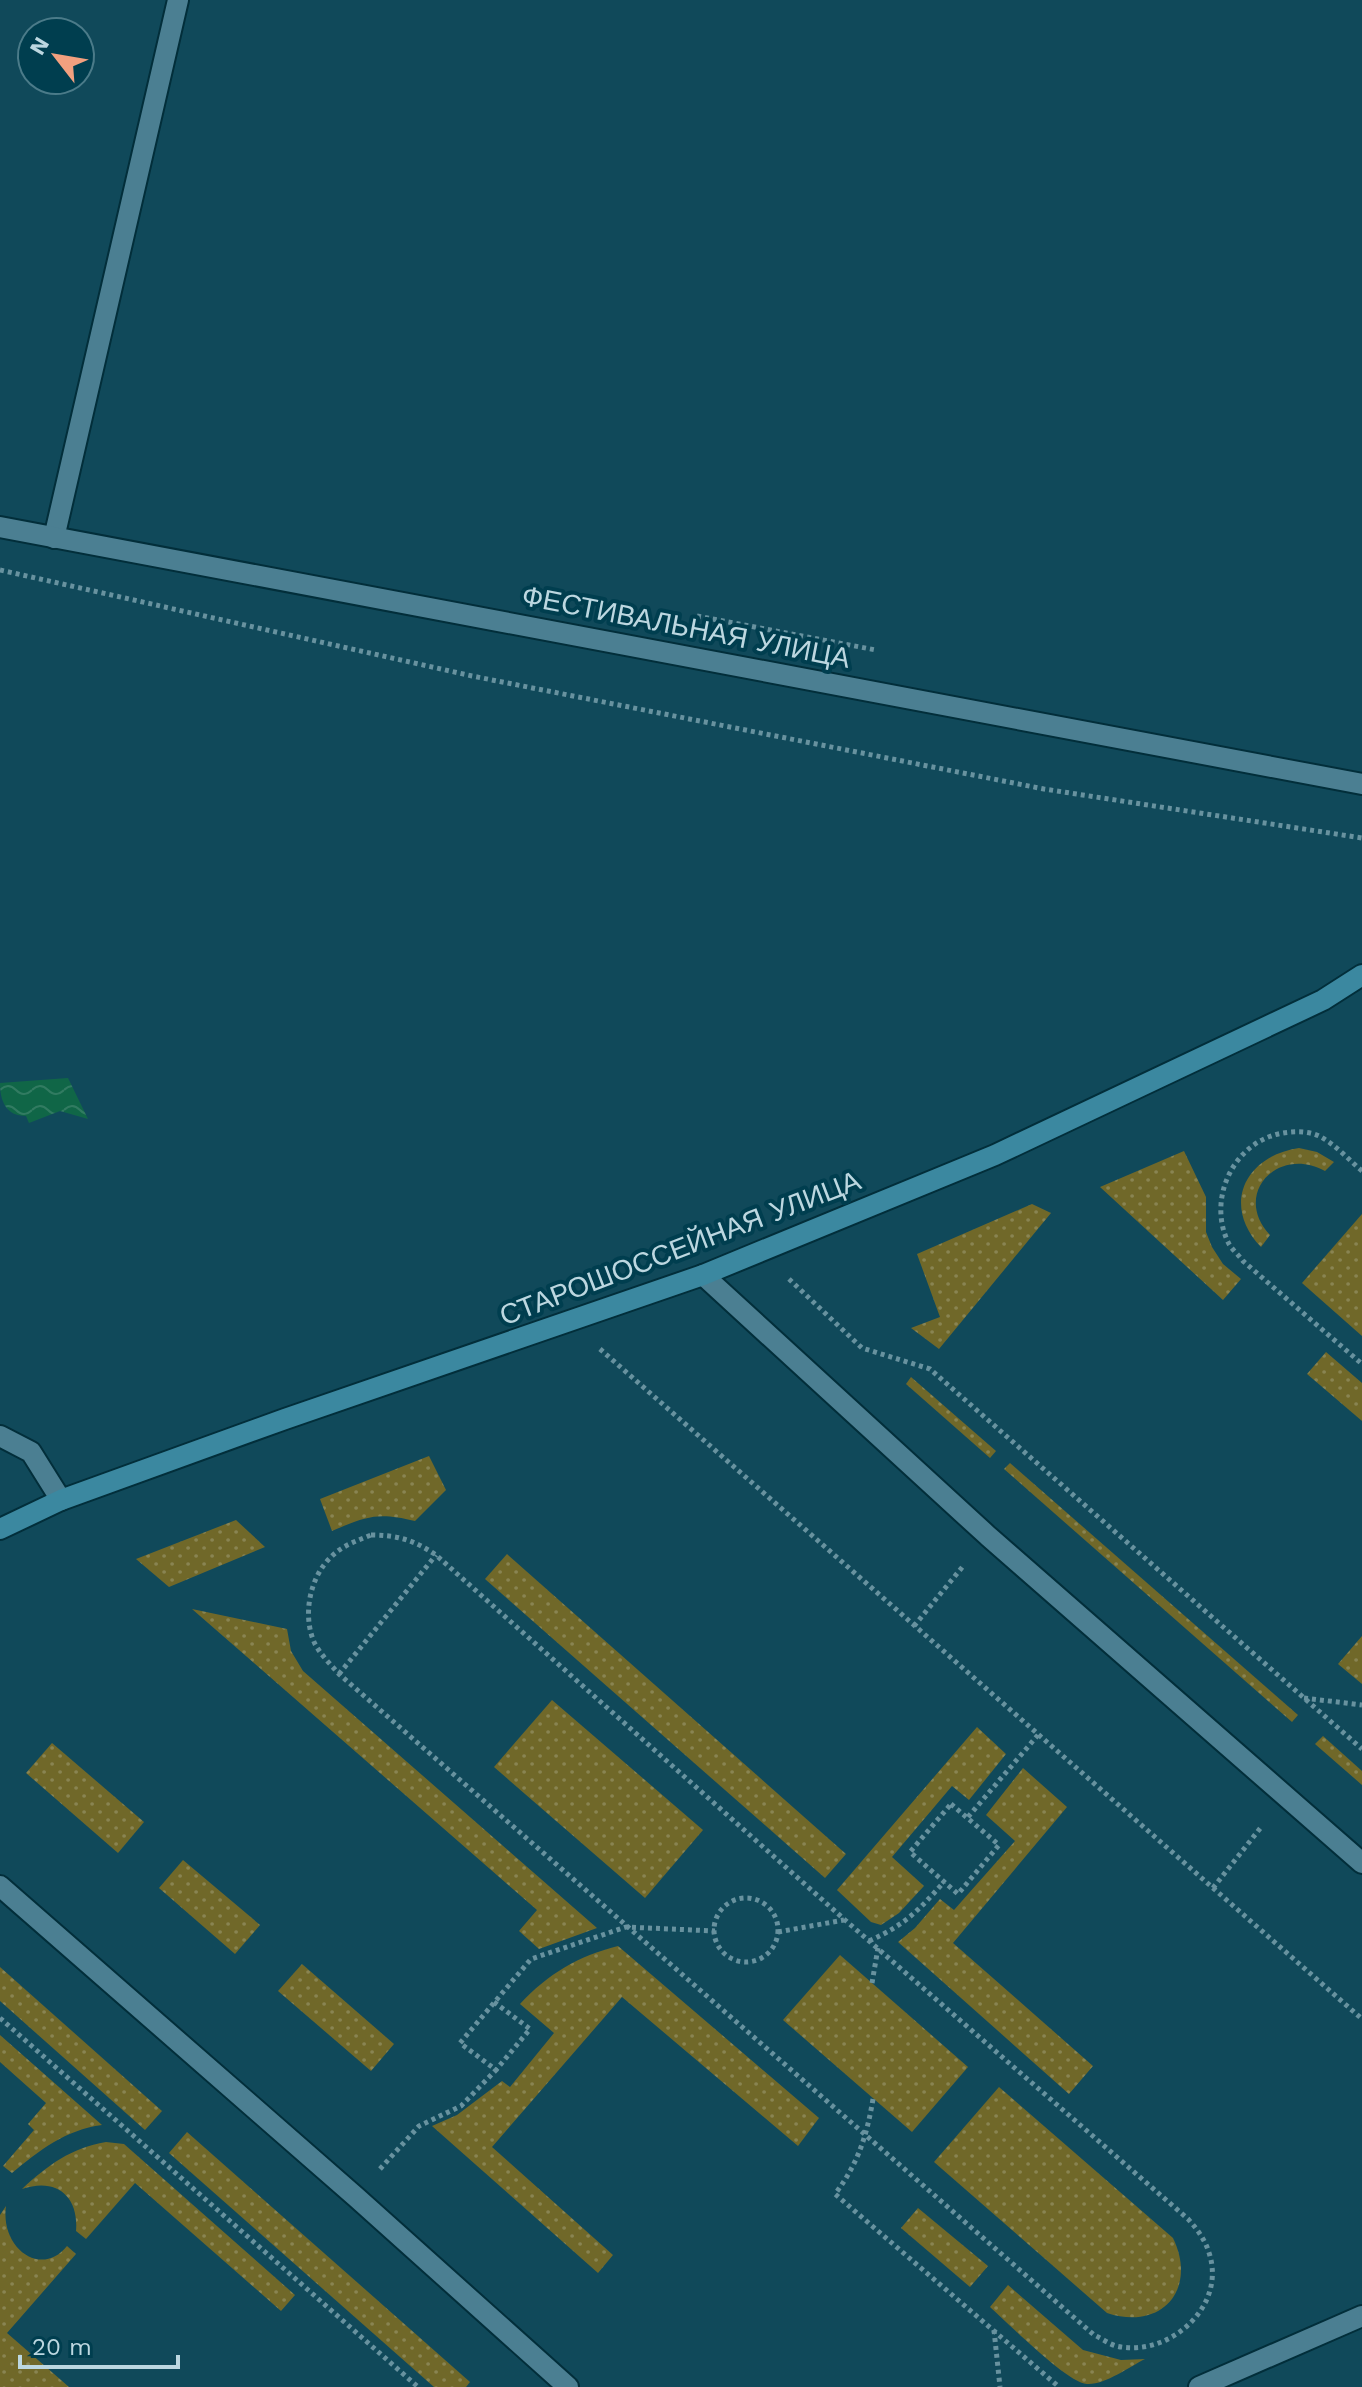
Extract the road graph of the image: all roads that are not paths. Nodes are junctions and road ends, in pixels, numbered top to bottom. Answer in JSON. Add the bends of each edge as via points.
{"nodes":[{"id":1,"x":178,"y":0,"type":"edge"},
{"id":2,"x":0,"y":527,"type":"edge"},
{"id":3,"x":54,"y":538,"type":"junction"},
{"id":4,"x":1362,"y":784,"type":"edge"},
{"id":5,"x":1362,"y":975,"type":"edge"},
{"id":6,"x":703,"y":1275,"type":"junction"},
{"id":7,"x":0,"y":1436,"type":"edge"},
{"id":8,"x":61,"y":1500,"type":"junction"},
{"id":9,"x":0,"y":1529,"type":"edge"},
{"id":10,"x":1362,"y":1863,"type":"edge"},
{"id":11,"x":0,"y":1886,"type":"edge"},
{"id":12,"x":1362,"y":2316,"type":"edge"},
{"id":13,"x":568,"y":2387,"type":"edge"},
{"id":14,"x":1199,"y":2387,"type":"edge"}],
"edges":[{"from":1,"to":3,"type":"street"},
{"from":2,"to":3,"type":"street","name":"ФЕСТИВАЛЬНАЯ УЛИЦА"},
{"from":3,"to":4,"type":"street","name":"ФЕСТИВАЛЬНАЯ УЛИЦА"},
{"from":5,"to":6,"type":"street","name":"СТАРОШОССЕЙНАЯ УЛИЦА","via":[[1323,1000],[995,1155]]},
{"from":6,"to":8,"type":"street","name":"СТАРОШОССЕЙНАЯ УЛИЦА"},
{"from":6,"to":10,"type":"street","via":[[988,1536]]},
{"from":7,"to":8,"type":"street","via":[[31,1452]]},
{"from":8,"to":9,"type":"street","name":"СТАРОШОССЕЙНАЯ УЛИЦА"},
{"from":11,"to":13,"type":"street"},
{"from":12,"to":14,"type":"street"}]}
